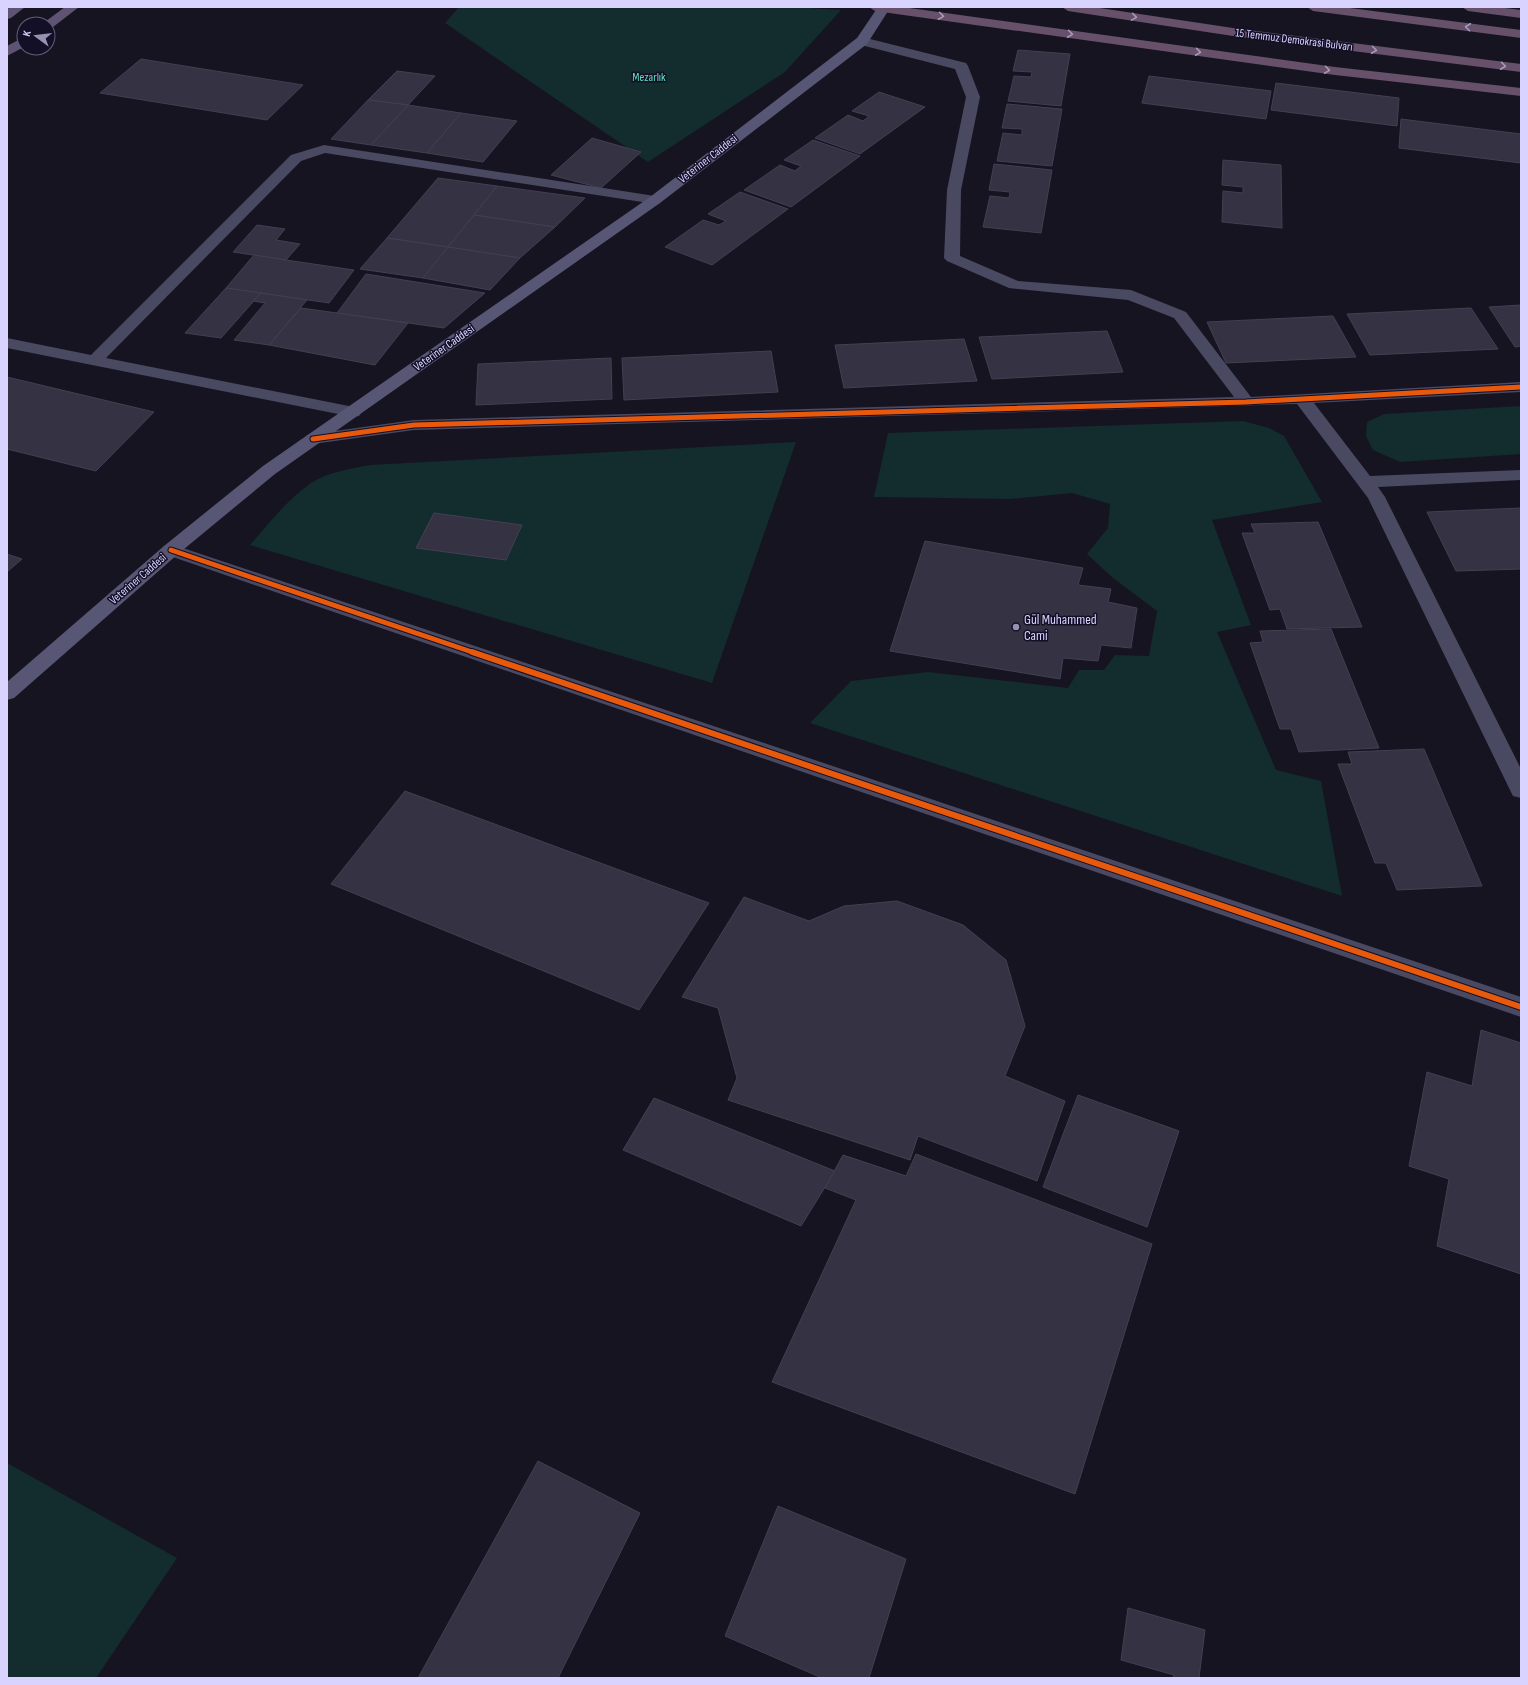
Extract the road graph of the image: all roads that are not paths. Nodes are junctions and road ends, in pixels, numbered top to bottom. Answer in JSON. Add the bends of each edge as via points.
{"nodes":[{"id":1,"x":19,"y":7,"type":"edge"},
{"id":2,"x":73,"y":7,"type":"edge"},
{"id":3,"x":1068,"y":7,"type":"edge"},
{"id":4,"x":1313,"y":7,"type":"edge"},
{"id":5,"x":1468,"y":7,"type":"edge"},
{"id":6,"x":879,"y":8,"type":"edge"},
{"id":7,"x":1521,"y":14,"type":"edge"},
{"id":8,"x":7,"y":15,"type":"edge"},
{"id":9,"x":56,"y":19,"type":"edge"},
{"id":10,"x":1521,"y":34,"type":"edge"},
{"id":11,"x":862,"y":41,"type":"junction"},
{"id":12,"x":16,"y":46,"type":"edge"},
{"id":13,"x":7,"y":52,"type":"edge"},
{"id":14,"x":1521,"y":68,"type":"edge"},
{"id":15,"x":1521,"y":92,"type":"edge"},
{"id":16,"x":655,"y":200,"type":"junction"},
{"id":17,"x":7,"y":343,"type":"edge"},
{"id":18,"x":94,"y":360,"type":"junction"},
{"id":19,"x":1521,"y":387,"type":"edge"},
{"id":20,"x":1302,"y":398,"type":"junction"},
{"id":21,"x":1246,"y":402,"type":"junction"},
{"id":22,"x":353,"y":412,"type":"junction"},
{"id":23,"x":313,"y":439,"type":"junction"},
{"id":24,"x":1521,"y":474,"type":"edge"},
{"id":25,"x":1365,"y":482,"type":"junction"},
{"id":26,"x":171,"y":550,"type":"junction"},
{"id":27,"x":7,"y":693,"type":"edge"},
{"id":28,"x":1521,"y":790,"type":"edge"},
{"id":29,"x":1521,"y":1007,"type":"edge"}],
"edges":[{"from":1,"to":8,"type":"main road"},
{"from":2,"to":9,"type":"main road"},
{"from":3,"to":14,"type":"highway","name":"15 Temmuz Demokrasi Bulvarı","one_way":true,"via":[[1233,32]]},
{"from":10,"to":4,"type":"highway","one_way":true},
{"from":5,"to":7,"type":"highway"},
{"from":6,"to":11,"type":"main road","name":"Veteriner Caddesi"},
{"from":6,"to":15,"type":"highway","one_way":true,"via":[[1335,71]]},
{"from":11,"to":16,"type":"main road","name":"Veteriner Caddesi"},
{"from":11,"to":21,"type":"street","via":[[962,66],[973,97],[954,190],[952,258],[1015,285],[1131,295],[1180,315]]},
{"from":12,"to":13,"type":"main road"},
{"from":16,"to":18,"type":"street","via":[[324,149],[296,158]]},
{"from":16,"to":22,"type":"main road","name":"Veteriner Caddesi"},
{"from":17,"to":18,"type":"street"},
{"from":18,"to":22,"type":"street"},
{"from":19,"to":20,"type":"street"},
{"from":20,"to":21,"type":"street"},
{"from":20,"to":25,"type":"street"},
{"from":21,"to":23,"type":"street","via":[[414,426]]},
{"from":22,"to":23,"type":"main road","name":"Veteriner Caddesi"},
{"from":23,"to":26,"type":"main road","name":"Veteriner Caddesi","via":[[269,470]]},
{"from":24,"to":25,"type":"street"},
{"from":25,"to":28,"type":"street","via":[[1376,497]]},
{"from":26,"to":27,"type":"main road","name":"Veteriner Caddesi"},
{"from":26,"to":29,"type":"street"}]}
